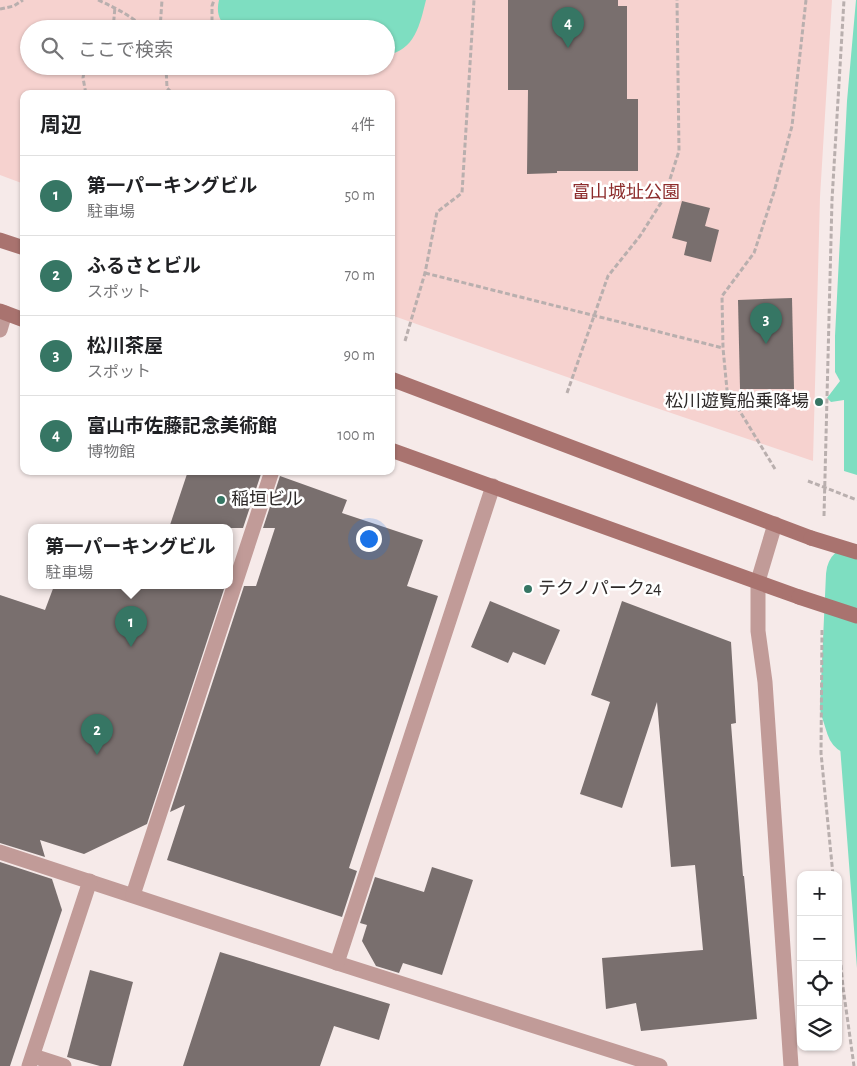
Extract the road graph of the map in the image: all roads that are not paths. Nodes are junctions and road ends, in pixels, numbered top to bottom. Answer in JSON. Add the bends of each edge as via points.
{"nodes":[{"id":1,"x":0,"y":240,"type":"edge"},
{"id":2,"x":20,"y":247,"type":"edge"},
{"id":3,"x":2,"y":312,"type":"edge"},
{"id":4,"x":20,"y":319,"type":"edge"},
{"id":5,"x":0,"y":330,"type":"edge"},
{"id":6,"x":395,"y":381,"type":"edge"},
{"id":7,"x":395,"y":451,"type":"edge"},
{"id":8,"x":271,"y":475,"type":"edge"},
{"id":9,"x":493,"y":486,"type":"junction"},
{"id":10,"x":775,"y":524,"type":"junction"},
{"id":11,"x":857,"y":552,"type":"edge"},
{"id":12,"x":758,"y":581,"type":"junction"},
{"id":13,"x":857,"y":616,"type":"edge"},
{"id":14,"x":0,"y":852,"type":"edge"},
{"id":15,"x":90,"y":881,"type":"junction"},
{"id":16,"x":133,"y":895,"type":"junction"},
{"id":17,"x":337,"y":963,"type":"junction"},
{"id":18,"x":31,"y":1061,"type":"edge"},
{"id":19,"x":64,"y":1066,"type":"edge"},
{"id":20,"x":660,"y":1066,"type":"edge"},
{"id":21,"x":790,"y":1066,"type":"edge"}],
"edges":[{"from":1,"to":2,"type":"street"},
{"from":3,"to":4,"type":"street"},
{"from":3,"to":5,"type":"street"},
{"from":6,"to":10,"type":"street"},
{"from":7,"to":9,"type":"street"},
{"from":8,"to":16,"type":"street"},
{"from":9,"to":12,"type":"street"},
{"from":9,"to":17,"type":"street"},
{"from":10,"to":11,"type":"street","bridge":true},
{"from":10,"to":12,"type":"street"},
{"from":12,"to":13,"type":"street","bridge":true},
{"from":12,"to":21,"type":"street","via":[[758,631],[765,682]]},
{"from":14,"to":15,"type":"street"},
{"from":15,"to":16,"type":"street"},
{"from":15,"to":18,"type":"street"},
{"from":16,"to":17,"type":"street"},
{"from":17,"to":20,"type":"street"},
{"from":18,"to":19,"type":"street"}]}
